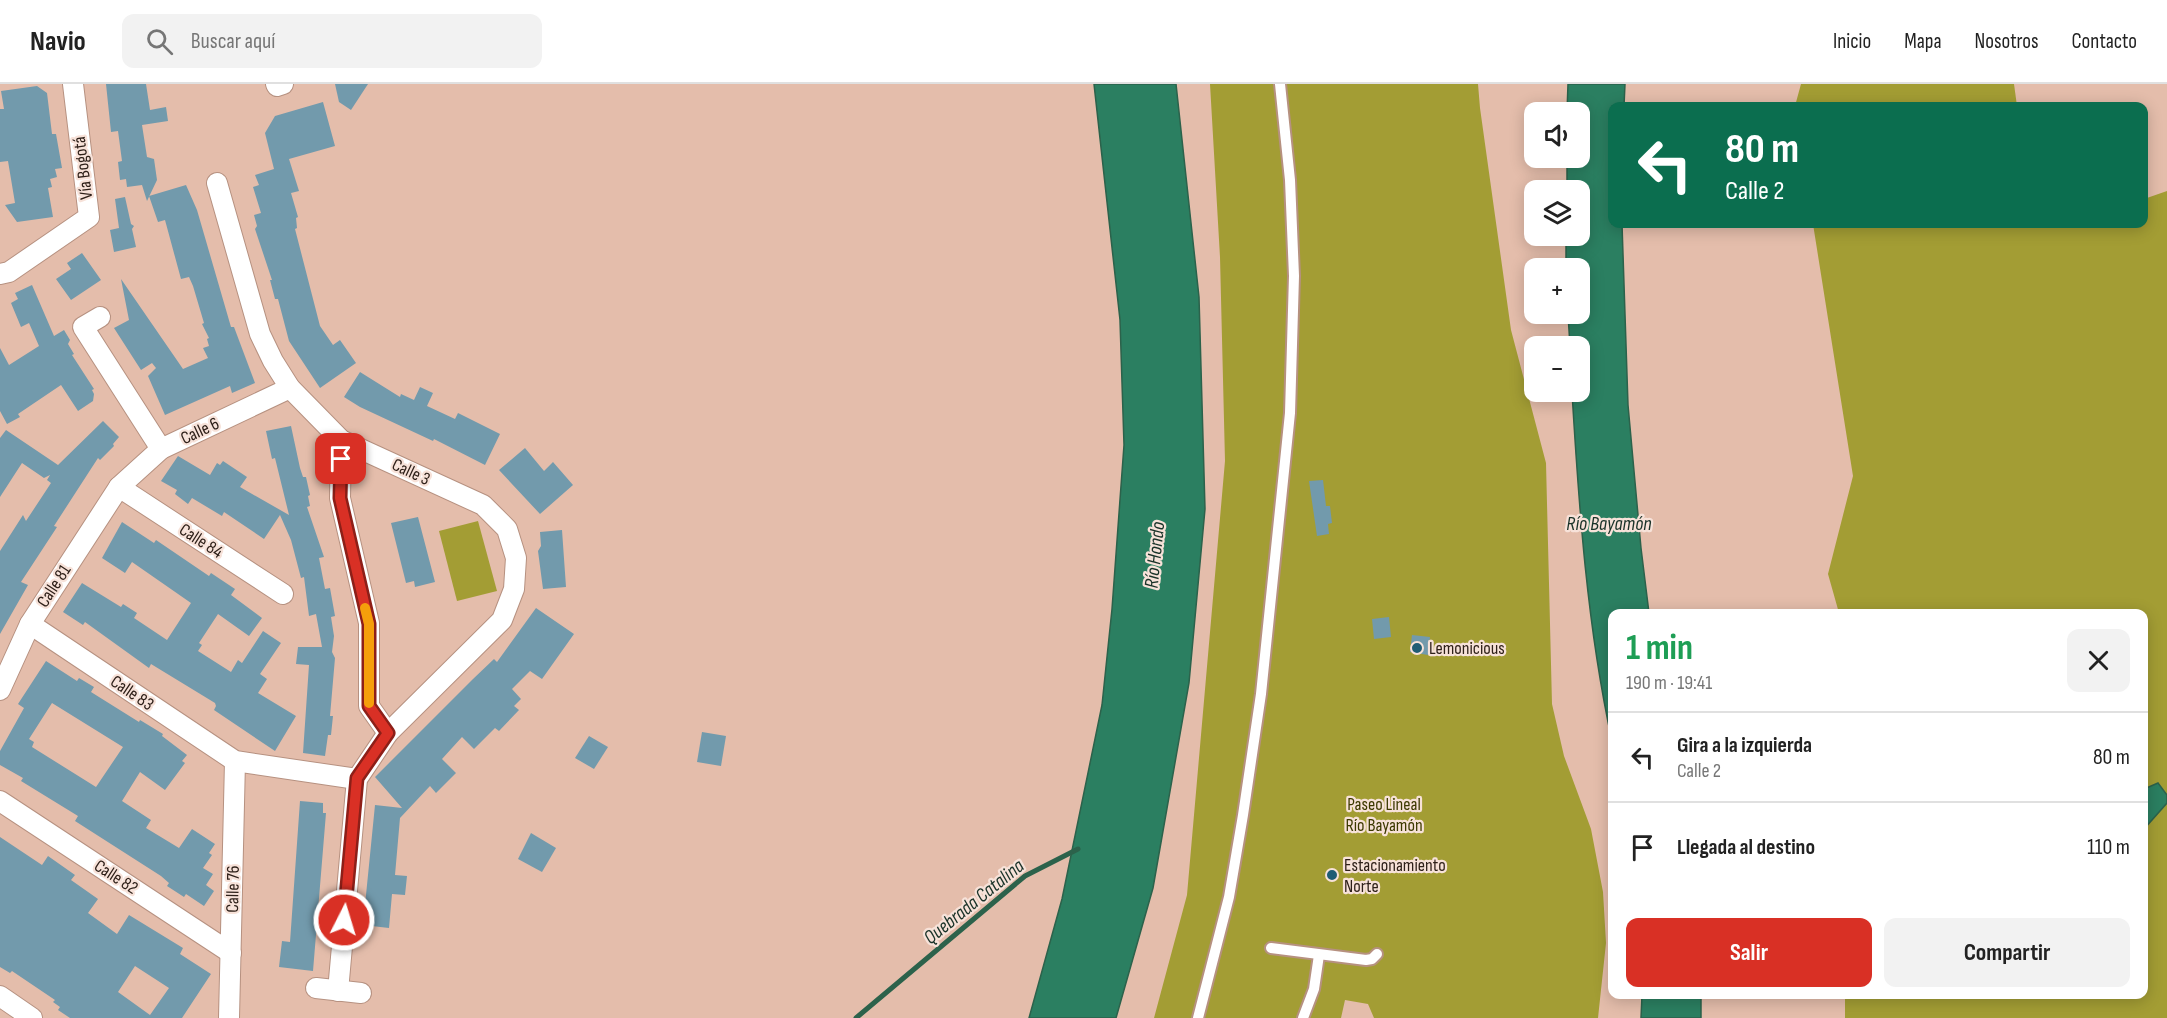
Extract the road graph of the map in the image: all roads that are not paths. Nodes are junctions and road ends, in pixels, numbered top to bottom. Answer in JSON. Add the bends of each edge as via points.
{"nodes":[{"id":1,"x":73,"y":84,"type":"edge"},
{"id":2,"x":276,"y":84,"type":"edge"},
{"id":3,"x":283,"y":84,"type":"edge"},
{"id":4,"x":1280,"y":84,"type":"edge"},
{"id":5,"x":217,"y":183,"type":"dead end"},
{"id":6,"x":0,"y":274,"type":"edge"},
{"id":7,"x":100,"y":317,"type":"dead end"},
{"id":8,"x":290,"y":388,"type":"junction"},
{"id":9,"x":341,"y":440,"type":"junction"},
{"id":10,"x":161,"y":449,"type":"junction"},
{"id":11,"x":118,"y":487,"type":"junction"},
{"id":12,"x":283,"y":594,"type":"dead end"},
{"id":13,"x":30,"y":624,"type":"junction"},
{"id":14,"x":0,"y":690,"type":"edge"},
{"id":15,"x":388,"y":733,"type":"junction"},
{"id":16,"x":235,"y":761,"type":"junction"},
{"id":17,"x":357,"y":778,"type":"junction"},
{"id":18,"x":0,"y":801,"type":"edge"},
{"id":19,"x":1271,"y":948,"type":"dead end"},
{"id":20,"x":231,"y":953,"type":"junction"},
{"id":21,"x":1377,"y":954,"type":"dead end"},
{"id":22,"x":1319,"y":955,"type":"junction"},
{"id":23,"x":316,"y":988,"type":"dead end"},
{"id":24,"x":338,"y":991,"type":"junction"},
{"id":25,"x":361,"y":993,"type":"dead end"},
{"id":26,"x":0,"y":996,"type":"edge"},
{"id":27,"x":32,"y":1018,"type":"edge"},
{"id":28,"x":229,"y":1018,"type":"edge"},
{"id":29,"x":1198,"y":1018,"type":"edge"},
{"id":30,"x":1303,"y":1018,"type":"edge"}],
"edges":[{"from":1,"to":6,"type":"street","name":"Vía Bogotá","via":[[89,217],[9,272]]},
{"from":2,"to":3,"type":"street"},
{"from":4,"to":29,"type":"lane","via":[[1290,180],[1293,266],[1290,413],[1262,682],[1243,815],[1229,897]]},
{"from":5,"to":8,"type":"street","name":"Calle 3","via":[[260,334]]},
{"from":7,"to":10,"type":"street","via":[[83,327]]},
{"from":8,"to":9,"type":"street","name":"Calle 3"},
{"from":8,"to":10,"type":"street","name":"Calle 6"},
{"from":9,"to":15,"type":"street","via":[[340,498],[369,624],[369,706]]},
{"from":9,"to":15,"type":"street","name":"Calle 3","via":[[483,505],[507,529],[516,558],[514,589],[502,620]]},
{"from":10,"to":11,"type":"street","name":"Calle 6"},
{"from":11,"to":12,"type":"street","name":"Calle 84"},
{"from":11,"to":13,"type":"street","name":"Calle 81"},
{"from":13,"to":14,"type":"street","name":"Calle 81"},
{"from":13,"to":16,"type":"street","name":"Calle 83"},
{"from":15,"to":17,"type":"street","name":"Calle 3"},
{"from":16,"to":17,"type":"street"},
{"from":16,"to":20,"type":"street","name":"Calle 76"},
{"from":17,"to":24,"type":"street"},
{"from":18,"to":20,"type":"street","name":"Calle 82"},
{"from":19,"to":22,"type":"lane"},
{"from":20,"to":28,"type":"street","name":"Calle 76"},
{"from":21,"to":22,"type":"lane","via":[[1366,960]]},
{"from":22,"to":30,"type":"lane","via":[[1314,989]]},
{"from":23,"to":24,"type":"street"},
{"from":24,"to":25,"type":"street"},
{"from":26,"to":27,"type":"street"}]}
